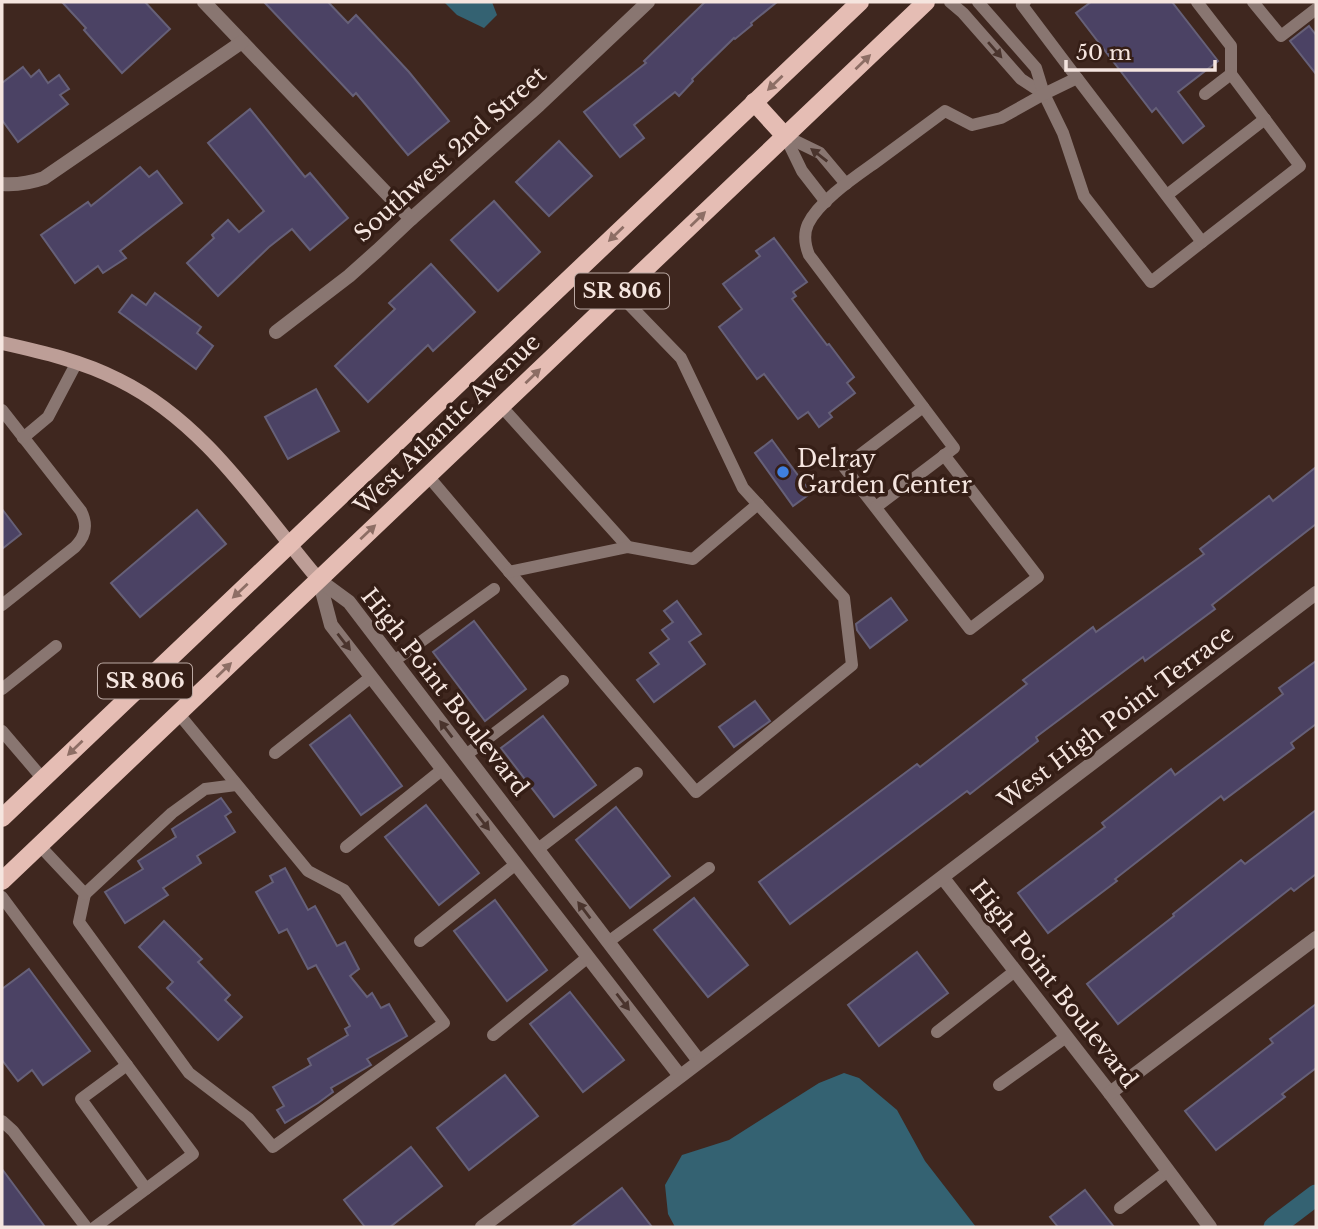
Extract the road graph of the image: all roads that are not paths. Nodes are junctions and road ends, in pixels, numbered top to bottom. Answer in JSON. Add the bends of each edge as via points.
{"nodes":[{"id":1,"x":204,"y":2,"type":"edge"},
{"id":2,"x":648,"y":2,"type":"edge"},
{"id":3,"x":860,"y":2,"type":"edge"},
{"id":4,"x":926,"y":2,"type":"edge"},
{"id":5,"x":950,"y":2,"type":"edge"},
{"id":6,"x":978,"y":2,"type":"edge"},
{"id":7,"x":1025,"y":2,"type":"edge"},
{"id":8,"x":1197,"y":2,"type":"edge"},
{"id":9,"x":1254,"y":2,"type":"edge"},
{"id":10,"x":1316,"y":9,"type":"edge"},
{"id":11,"x":242,"y":41,"type":"junction"},
{"id":12,"x":1231,"y":74,"type":"junction"},
{"id":13,"x":1077,"y":78,"type":"junction"},
{"id":14,"x":1044,"y":94,"type":"junction"},
{"id":15,"x":1205,"y":94,"type":"dead end"},
{"id":16,"x":754,"y":102,"type":"junction"},
{"id":17,"x":1265,"y":120,"type":"junction"},
{"id":18,"x":785,"y":136,"type":"junction"},
{"id":19,"x":2,"y":184,"type":"edge"},
{"id":20,"x":846,"y":184,"type":"junction"},
{"id":21,"x":1167,"y":195,"type":"junction"},
{"id":22,"x":826,"y":202,"type":"junction"},
{"id":23,"x":411,"y":219,"type":"junction"},
{"id":24,"x":1202,"y":242,"type":"junction"},
{"id":25,"x":619,"y":294,"type":"junction"},
{"id":26,"x":276,"y":332,"type":"dead end"},
{"id":27,"x":2,"y":343,"type":"edge"},
{"id":28,"x":76,"y":362,"type":"junction"},
{"id":29,"x":501,"y":406,"type":"junction"},
{"id":30,"x":923,"y":407,"type":"junction"},
{"id":31,"x":2,"y":410,"type":"edge"},
{"id":32,"x":23,"y":438,"type":"junction"},
{"id":33,"x":944,"y":455,"type":"junction"},
{"id":34,"x":428,"y":476,"type":"junction"},
{"id":35,"x":758,"y":504,"type":"junction"},
{"id":36,"x":876,"y":507,"type":"junction"},
{"id":37,"x":289,"y":544,"type":"junction"},
{"id":38,"x":628,"y":547,"type":"junction"},
{"id":39,"x":509,"y":572,"type":"junction"},
{"id":40,"x":319,"y":580,"type":"junction"},
{"id":41,"x":494,"y":589,"type":"dead end"},
{"id":42,"x":1316,"y":593,"type":"edge"},
{"id":43,"x":2,"y":605,"type":"edge"},
{"id":44,"x":56,"y":646,"type":"dead end"},
{"id":45,"x":394,"y":661,"type":"junction"},
{"id":46,"x":371,"y":677,"type":"junction"},
{"id":47,"x":563,"y":681,"type":"dead end"},
{"id":48,"x":2,"y":689,"type":"edge"},
{"id":49,"x":178,"y":713,"type":"junction"},
{"id":50,"x":2,"y":731,"type":"edge"},
{"id":51,"x":275,"y":753,"type":"dead end"},
{"id":52,"x":466,"y":755,"type":"junction"},
{"id":53,"x":443,"y":769,"type":"junction"},
{"id":54,"x":637,"y":773,"type":"dead end"},
{"id":55,"x":43,"y":779,"type":"junction"},
{"id":56,"x":236,"y":785,"type":"junction"},
{"id":57,"x":2,"y":818,"type":"edge"},
{"id":58,"x":39,"y":845,"type":"junction"},
{"id":59,"x":346,"y":847,"type":"dead end"},
{"id":60,"x":538,"y":849,"type":"junction"},
{"id":61,"x":516,"y":864,"type":"junction"},
{"id":62,"x":709,"y":868,"type":"dead end"},
{"id":63,"x":943,"y":878,"type":"junction"},
{"id":64,"x":2,"y":881,"type":"edge"},
{"id":65,"x":85,"y":894,"type":"junction"},
{"id":66,"x":2,"y":897,"type":"edge"},
{"id":67,"x":1316,"y":938,"type":"edge"},
{"id":68,"x":420,"y":941,"type":"dead end"},
{"id":69,"x":608,"y":942,"type":"junction"},
{"id":70,"x":588,"y":957,"type":"junction"},
{"id":71,"x":1015,"y":971,"type":"junction"},
{"id":72,"x":937,"y":1032,"type":"dead end"},
{"id":73,"x":493,"y":1035,"type":"dead end"},
{"id":74,"x":1066,"y":1037,"type":"junction"},
{"id":75,"x":699,"y":1062,"type":"junction"},
{"id":76,"x":127,"y":1065,"type":"junction"},
{"id":77,"x":680,"y":1076,"type":"junction"},
{"id":78,"x":999,"y":1085,"type":"dead end"},
{"id":79,"x":1110,"y":1093,"type":"junction"},
{"id":80,"x":2,"y":1121,"type":"edge"},
{"id":81,"x":1168,"y":1171,"type":"junction"},
{"id":82,"x":146,"y":1189,"type":"junction"},
{"id":83,"x":1120,"y":1208,"type":"dead end"},
{"id":84,"x":489,"y":1225,"type":"edge"},
{"id":85,"x":86,"y":1227,"type":"edge"},
{"id":86,"x":95,"y":1227,"type":"edge"},
{"id":87,"x":1210,"y":1227,"type":"edge"}],
"edges":[{"from":1,"to":11,"type":"street"},
{"from":2,"to":23,"type":"street","name":"Southwest 2nd Street"},
{"from":3,"to":16,"type":"main road","name":"West Atlantic Avenue","number":"SR 806","one_way":true},
{"from":18,"to":4,"type":"main road","name":"West Atlantic Avenue","number":"SR 806","one_way":true},
{"from":5,"to":14,"type":"lane","one_way":true,"via":[[1021,79]]},
{"from":6,"to":14,"type":"lane","via":[[1037,68]]},
{"from":7,"to":13,"type":"lane","via":[[1022,5]]},
{"from":8,"to":12,"type":"lane","via":[[1231,46]]},
{"from":9,"to":10,"type":"lane","via":[[1281,36]]},
{"from":11,"to":19,"type":"street","via":[[44,178]]},
{"from":11,"to":23,"type":"street"},
{"from":12,"to":15,"type":"lane"},
{"from":12,"to":17,"type":"lane"},
{"from":13,"to":14,"type":"lane"},
{"from":13,"to":21,"type":"lane"},
{"from":14,"to":20,"type":"lane","via":[[1001,118],[972,125],[945,111]]},
{"from":14,"to":24,"type":"lane","via":[[1084,196],[1151,282]]},
{"from":16,"to":18,"type":"main road"},
{"from":16,"to":37,"type":"main road","name":"West Atlantic Avenue","number":"SR 806","one_way":true},
{"from":17,"to":21,"type":"lane"},
{"from":17,"to":24,"type":"lane","via":[[1300,166]]},
{"from":20,"to":18,"type":"lane","one_way":true,"via":[[820,153]]},
{"from":18,"to":22,"type":"lane","via":[[802,171]]},
{"from":25,"to":18,"type":"main road","name":"West Atlantic Avenue","number":"SR 806","one_way":true},
{"from":20,"to":22,"type":"lane"},
{"from":21,"to":24,"type":"lane"},
{"from":22,"to":30,"type":"lane","via":[[804,234],[809,255]]},
{"from":23,"to":26,"type":"street","name":"Southwest 2nd Street","via":[[349,276]]},
{"from":29,"to":25,"type":"main road","name":"West Atlantic Avenue","number":"SR 806","one_way":true},
{"from":25,"to":35,"type":"lane","via":[[681,358],[743,488]]},
{"from":27,"to":28,"type":"street"},
{"from":28,"to":32,"type":"lane","via":[[48,417]]},
{"from":28,"to":37,"type":"street","via":[[120,380],[194,433],[228,467]]},
{"from":29,"to":34,"type":"main road","name":"West Atlantic Avenue","number":"SR 806"},
{"from":29,"to":38,"type":"lane"},
{"from":30,"to":33,"type":"lane","via":[[954,448]]},
{"from":30,"to":36,"type":"lane","via":[[844,467]]},
{"from":31,"to":32,"type":"lane"},
{"from":32,"to":43,"type":"lane","via":[[80,511],[85,528],[75,547]]},
{"from":33,"to":36,"type":"lane"},
{"from":33,"to":36,"type":"lane","via":[[1038,577],[1029,584],[970,629]]},
{"from":34,"to":39,"type":"lane"},
{"from":40,"to":34,"type":"main road","name":"West Atlantic Avenue","number":"SR 806","one_way":true},
{"from":35,"to":38,"type":"lane","via":[[692,559]]},
{"from":35,"to":39,"type":"lane","via":[[844,598],[852,665],[696,792]]},
{"from":37,"to":40,"type":"street"},
{"from":37,"to":55,"type":"main road","name":"West Atlantic Avenue","number":"SR 806","one_way":true},
{"from":38,"to":39,"type":"lane"},
{"from":40,"to":45,"type":"street","name":"High Point Boulevard","via":[[349,602]]},
{"from":40,"to":46,"type":"street","name":"High Point Boulevard","one_way":true,"via":[[331,625]]},
{"from":49,"to":40,"type":"main road","name":"West Atlantic Avenue","number":"SR 806","one_way":true},
{"from":41,"to":45,"type":"lane"},
{"from":42,"to":63,"type":"street","name":"West High Point Terrace"},
{"from":44,"to":48,"type":"lane"},
{"from":52,"to":45,"type":"street","name":"High Point Boulevard","one_way":true},
{"from":46,"to":51,"type":"lane"},
{"from":46,"to":53,"type":"street","name":"High Point Boulevard"},
{"from":47,"to":52,"type":"lane"},
{"from":49,"to":56,"type":"lane"},
{"from":49,"to":58,"type":"main road","name":"West Atlantic Avenue","number":"SR 806"},
{"from":50,"to":55,"type":"lane"},
{"from":52,"to":60,"type":"street","name":"High Point Boulevard"},
{"from":53,"to":59,"type":"lane"},
{"from":53,"to":61,"type":"street","name":"High Point Boulevard","one_way":true},
{"from":54,"to":60,"type":"lane"},
{"from":55,"to":57,"type":"main road","name":"West Atlantic Avenue","number":"SR 806"},
{"from":56,"to":65,"type":"lane","via":[[205,789],[172,813]]},
{"from":56,"to":65,"type":"lane","via":[[308,871],[344,890],[444,1023],[273,1147],[248,1118],[189,1073],[79,922]]},
{"from":58,"to":64,"type":"main road","name":"West Atlantic Avenue","number":"SR 806"},
{"from":58,"to":65,"type":"lane"},
{"from":69,"to":60,"type":"street","name":"High Point Boulevard","one_way":true},
{"from":61,"to":68,"type":"lane"},
{"from":61,"to":70,"type":"street","name":"High Point Boulevard"},
{"from":62,"to":69,"type":"lane"},
{"from":63,"to":71,"type":"street","name":"High Point Boulevard"},
{"from":63,"to":75,"type":"street","name":"High Point Boulevard"},
{"from":66,"to":76,"type":"lane"},
{"from":67,"to":79,"type":"street"},
{"from":69,"to":75,"type":"street","name":"High Point Boulevard"},
{"from":70,"to":73,"type":"lane"},
{"from":70,"to":77,"type":"street","name":"High Point Boulevard","one_way":true},
{"from":71,"to":72,"type":"lane"},
{"from":71,"to":74,"type":"street","name":"High Point Boulevard"},
{"from":74,"to":78,"type":"lane"},
{"from":74,"to":79,"type":"street","name":"High Point Boulevard"},
{"from":75,"to":77,"type":"street","name":"High Point Boulevard"},
{"from":76,"to":82,"type":"lane","via":[[81,1099]]},
{"from":76,"to":82,"type":"lane","via":[[193,1154]]},
{"from":77,"to":84,"type":"street","name":"High Point Boulevard"},
{"from":79,"to":81,"type":"street","name":"High Point Boulevard"},
{"from":80,"to":85,"type":"lane"},
{"from":81,"to":83,"type":"lane"},
{"from":81,"to":87,"type":"street","name":"High Point Boulevard"},
{"from":82,"to":86,"type":"lane"}]}
